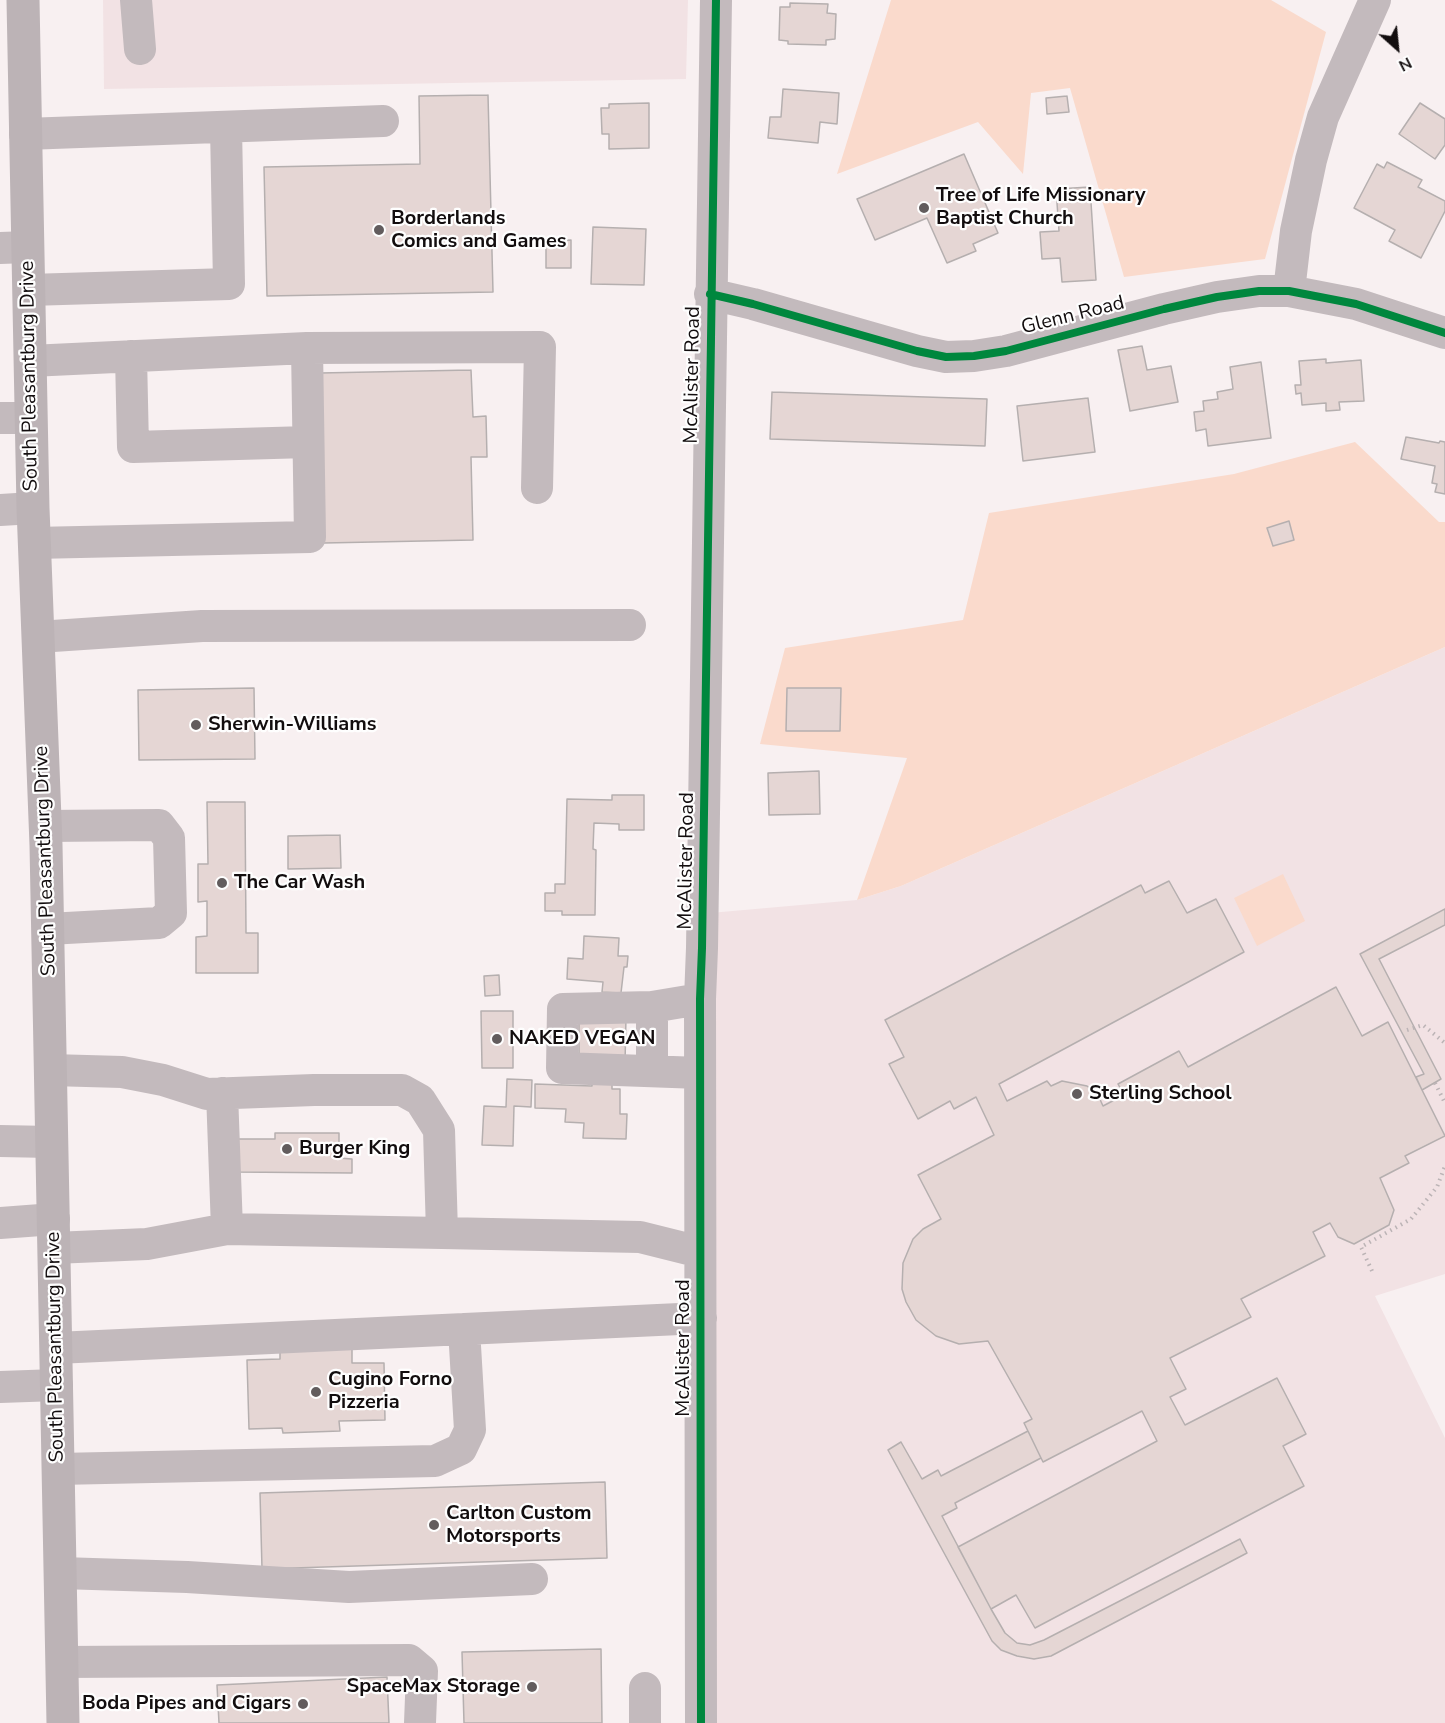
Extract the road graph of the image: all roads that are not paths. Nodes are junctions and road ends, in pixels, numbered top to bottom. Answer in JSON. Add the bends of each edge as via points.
{"nodes":[{"id":1,"x":23,"y":0,"type":"edge"},
{"id":2,"x":136,"y":0,"type":"edge"},
{"id":3,"x":716,"y":0,"type":"edge"},
{"id":4,"x":1375,"y":0,"type":"edge"},
{"id":5,"x":140,"y":49,"type":"dead end"},
{"id":6,"x":382,"y":121,"type":"dead end"},
{"id":7,"x":226,"y":127,"type":"junction"},
{"id":8,"x":26,"y":134,"type":"junction"},
{"id":9,"x":14,"y":248,"type":"edge"},
{"id":10,"x":29,"y":290,"type":"junction"},
{"id":11,"x":1289,"y":291,"type":"junction"},
{"id":12,"x":710,"y":294,"type":"junction"},
{"id":13,"x":1445,"y":333,"type":"edge"},
{"id":14,"x":307,"y":348,"type":"junction"},
{"id":15,"x":131,"y":356,"type":"junction"},
{"id":16,"x":30,"y":361,"type":"junction"},
{"id":17,"x":16,"y":418,"type":"edge"},
{"id":18,"x":308,"y":442,"type":"junction"},
{"id":19,"x":537,"y":489,"type":"dead end"},
{"id":20,"x":33,"y":507,"type":"junction"},
{"id":21,"x":0,"y":510,"type":"edge"},
{"id":22,"x":34,"y":543,"type":"junction"},
{"id":23,"x":630,"y":625,"type":"dead end"},
{"id":24,"x":38,"y":637,"type":"junction"},
{"id":25,"x":46,"y":826,"type":"junction"},
{"id":26,"x":48,"y":929,"type":"junction"},
{"id":27,"x":700,"y":999,"type":"junction"},
{"id":28,"x":652,"y":1007,"type":"junction"},
{"id":29,"x":51,"y":1070,"type":"junction"},
{"id":30,"x":652,"y":1071,"type":"junction"},
{"id":31,"x":700,"y":1073,"type":"junction"},
{"id":32,"x":222,"y":1093,"type":"junction"},
{"id":33,"x":0,"y":1140,"type":"edge"},
{"id":34,"x":51,"y":1142,"type":"junction"},
{"id":35,"x":0,"y":1223,"type":"edge"},
{"id":36,"x":227,"y":1229,"type":"junction"},
{"id":37,"x":54,"y":1233,"type":"junction"},
{"id":38,"x":442,"y":1233,"type":"junction"},
{"id":39,"x":700,"y":1252,"type":"junction"},
{"id":40,"x":701,"y":1318,"type":"junction"},
{"id":41,"x":464,"y":1329,"type":"junction"},
{"id":42,"x":56,"y":1348,"type":"junction"},
{"id":43,"x":57,"y":1385,"type":"junction"},
{"id":44,"x":0,"y":1386,"type":"edge"},
{"id":45,"x":58,"y":1469,"type":"junction"},
{"id":46,"x":61,"y":1573,"type":"junction"},
{"id":47,"x":532,"y":1579,"type":"dead end"},
{"id":48,"x":62,"y":1662,"type":"junction"},
{"id":49,"x":645,"y":1688,"type":"dead end"},
{"id":50,"x":63,"y":1723,"type":"edge"},
{"id":51,"x":420,"y":1723,"type":"edge"},
{"id":52,"x":645,"y":1723,"type":"edge"},
{"id":53,"x":701,"y":1723,"type":"edge"}],
"edges":[{"from":1,"to":8,"type":"main road","name":"South Pleasantburg Drive"},
{"from":2,"to":5,"type":"street"},
{"from":3,"to":12,"type":"street","name":"McAlister Road"},
{"from":4,"to":11,"type":"street","via":[[1323,117],[1296,231]]},
{"from":6,"to":7,"type":"street"},
{"from":7,"to":8,"type":"street"},
{"from":7,"to":10,"type":"street","via":[[229,284]]},
{"from":8,"to":9,"type":"main road","name":"South Pleasantburg Drive"},
{"from":9,"to":10,"type":"main road","name":"South Pleasantburg Drive"},
{"from":10,"to":16,"type":"main road","name":"South Pleasantburg Drive"},
{"from":11,"to":12,"type":"street","name":"Glenn Road","via":[[1217,297],[974,357],[917,351]]},
{"from":11,"to":13,"type":"street","name":"Glenn Road","via":[[1356,304]]},
{"from":12,"to":27,"type":"street","name":"McAlister Road"},
{"from":14,"to":15,"type":"street"},
{"from":14,"to":18,"type":"street"},
{"from":14,"to":19,"type":"street","via":[[540,347]]},
{"from":15,"to":16,"type":"street"},
{"from":15,"to":18,"type":"street","via":[[133,447]]},
{"from":16,"to":17,"type":"main road","name":"South Pleasantburg Drive"},
{"from":17,"to":20,"type":"main road","name":"South Pleasantburg Drive"},
{"from":18,"to":22,"type":"street","via":[[310,537]]},
{"from":20,"to":21,"type":"street"},
{"from":20,"to":22,"type":"main road","name":"South Pleasantburg Drive"},
{"from":22,"to":24,"type":"main road","name":"South Pleasantburg Drive"},
{"from":23,"to":24,"type":"street","via":[[202,626]]},
{"from":24,"to":25,"type":"main road","name":"South Pleasantburg Drive"},
{"from":25,"to":26,"type":"main road","name":"South Pleasantburg Drive"},
{"from":25,"to":26,"type":"street","via":[[159,825],[169,838],[171,914],[159,924]]},
{"from":26,"to":29,"type":"main road","name":"South Pleasantburg Drive"},
{"from":27,"to":28,"type":"street"},
{"from":27,"to":31,"type":"street","name":"McAlister Road"},
{"from":28,"to":30,"type":"street"},
{"from":28,"to":30,"type":"street","via":[[563,1009],[562,1068]]},
{"from":29,"to":32,"type":"street","via":[[122,1072],[207,1094]]},
{"from":29,"to":34,"type":"main road","name":"South Pleasantburg Drive"},
{"from":30,"to":31,"type":"street"},
{"from":31,"to":39,"type":"street","name":"McAlister Road"},
{"from":32,"to":36,"type":"street"},
{"from":32,"to":38,"type":"street","via":[[402,1090],[420,1100],[439,1130]]},
{"from":33,"to":34,"type":"street"},
{"from":34,"to":37,"type":"main road","name":"South Pleasantburg Drive"},
{"from":35,"to":37,"type":"street"},
{"from":36,"to":37,"type":"street","via":[[147,1244]]},
{"from":36,"to":38,"type":"street"},
{"from":37,"to":42,"type":"main road","name":"South Pleasantburg Drive"},
{"from":38,"to":39,"type":"street","via":[[640,1237]]},
{"from":39,"to":40,"type":"street","name":"McAlister Road"},
{"from":40,"to":41,"type":"street"},
{"from":40,"to":53,"type":"street","name":"McAlister Road"},
{"from":41,"to":42,"type":"street"},
{"from":41,"to":45,"type":"street","via":[[470,1430],[461,1449],[435,1461]]},
{"from":42,"to":43,"type":"main road","name":"South Pleasantburg Drive"},
{"from":43,"to":44,"type":"street"},
{"from":43,"to":45,"type":"main road","name":"South Pleasantburg Drive"},
{"from":45,"to":46,"type":"main road","name":"South Pleasantburg Drive"},
{"from":46,"to":47,"type":"street","via":[[349,1587]]},
{"from":46,"to":48,"type":"main road","name":"South Pleasantburg Drive"},
{"from":48,"to":50,"type":"main road","name":"South Pleasantburg Drive"},
{"from":48,"to":51,"type":"street","via":[[409,1660],[422,1671]]},
{"from":49,"to":52,"type":"street"}]}
